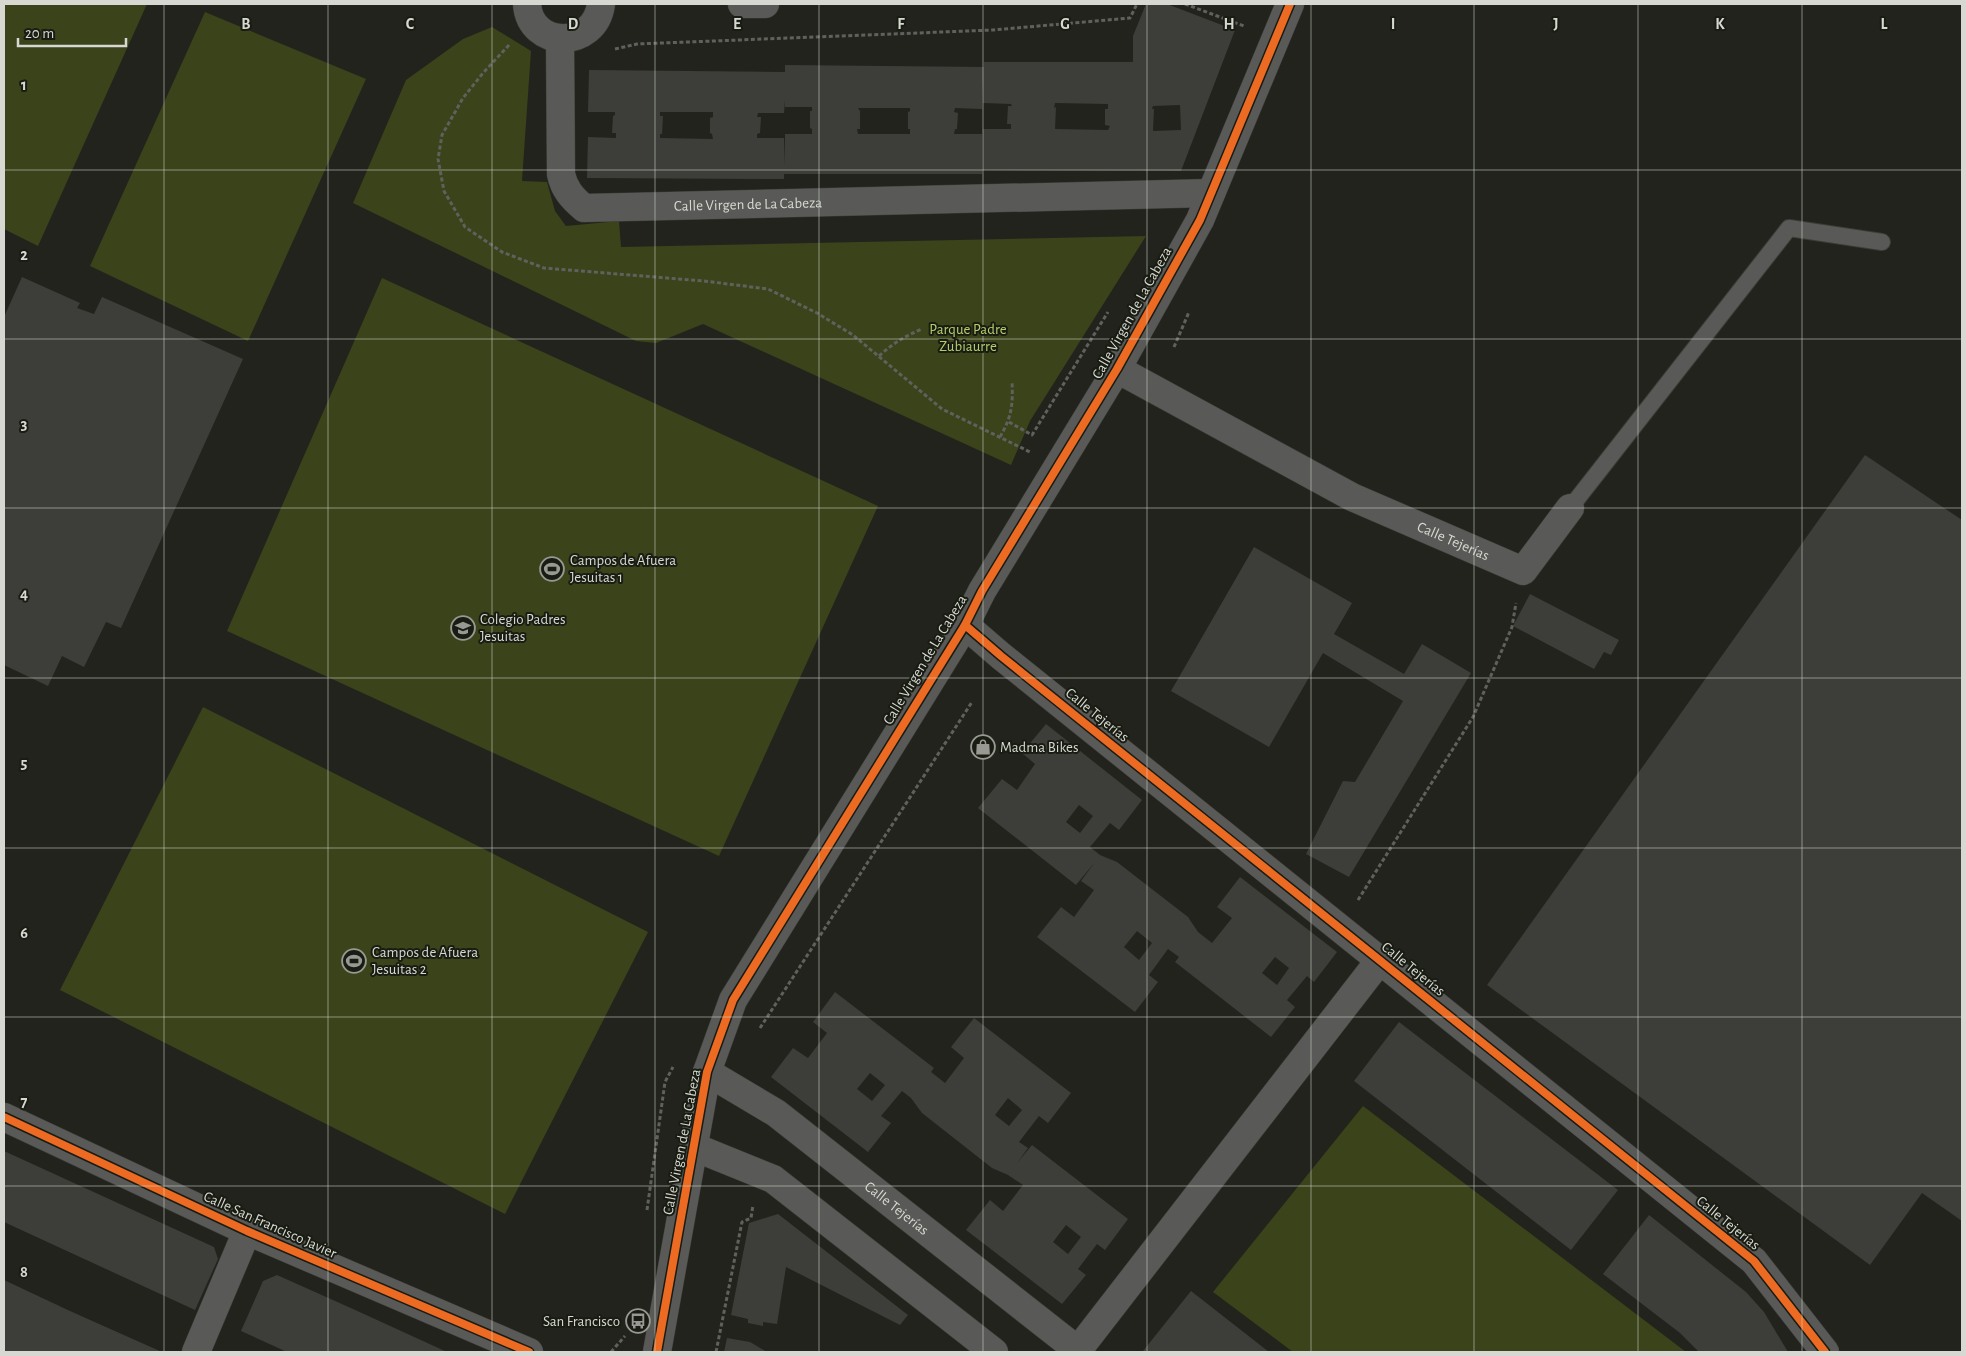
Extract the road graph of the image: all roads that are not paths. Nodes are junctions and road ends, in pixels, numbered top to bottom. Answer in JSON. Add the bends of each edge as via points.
{"nodes":[{"id":1,"x":601,"y":4,"type":"edge"},
{"id":2,"x":742,"y":4,"type":"edge"},
{"id":3,"x":765,"y":4,"type":"edge"},
{"id":4,"x":1288,"y":4,"type":"edge"},
{"id":5,"x":530,"y":13,"type":"edge"},
{"id":6,"x":560,"y":38,"type":"junction"},
{"id":7,"x":1212,"y":193,"type":"junction"},
{"id":8,"x":1882,"y":242,"type":"dead end"},
{"id":9,"x":1117,"y":369,"type":"junction"},
{"id":10,"x":1570,"y":508,"type":"joint"},
{"id":11,"x":965,"y":625,"type":"junction"},
{"id":12,"x":1380,"y":960,"type":"junction"},
{"id":13,"x":707,"y":1072,"type":"junction"},
{"id":14,"x":4,"y":1118,"type":"edge"},
{"id":15,"x":694,"y":1147,"type":"junction"},
{"id":16,"x":247,"y":1231,"type":"junction"},
{"id":17,"x":1079,"y":1351,"type":"edge"},
{"id":18,"x":196,"y":1352,"type":"edge"},
{"id":19,"x":529,"y":1352,"type":"edge"},
{"id":20,"x":657,"y":1352,"type":"edge"},
{"id":21,"x":994,"y":1352,"type":"edge"},
{"id":22,"x":1825,"y":1352,"type":"edge"}],
"edges":[{"from":1,"to":6,"type":"street","via":[[595,22],[587,31],[577,37]]},
{"from":2,"to":3,"type":"street"},
{"from":4,"to":7,"type":"street","name":"Calle Virgen de La Cabeza"},
{"from":5,"to":6,"type":"street","via":[[542,31]]},
{"from":6,"to":7,"type":"street","name":"Calle Virgen de La Cabeza","via":[[561,174],[563,185],[584,208]]},
{"from":7,"to":9,"type":"street","name":"Calle Virgen de La Cabeza"},
{"from":8,"to":10,"type":"lane","via":[[1789,228]]},
{"from":9,"to":10,"type":"street","name":"Calle Tejerías","via":[[1352,497],[1523,571]]},
{"from":9,"to":11,"type":"street","name":"Calle Virgen de La Cabeza","via":[[982,591]]},
{"from":11,"to":12,"type":"street","name":"Calle Tejerías"},
{"from":11,"to":13,"type":"street","name":"Calle Virgen de La Cabeza","via":[[733,1000]]},
{"from":12,"to":17,"type":"street"},
{"from":12,"to":22,"type":"street","name":"Calle Tejerías","via":[[1754,1261]]},
{"from":13,"to":15,"type":"street","name":"Calle Virgen de La Cabeza"},
{"from":13,"to":17,"type":"street","name":"Calle Tejerías","via":[[776,1113]]},
{"from":14,"to":16,"type":"street","name":"Calle San Francisco Javier"},
{"from":15,"to":20,"type":"street","name":"Calle Virgen de La Cabeza"},
{"from":15,"to":21,"type":"street","via":[[773,1179]]},
{"from":16,"to":18,"type":"street"},
{"from":16,"to":19,"type":"street","name":"Calle San Francisco Javier"}]}
